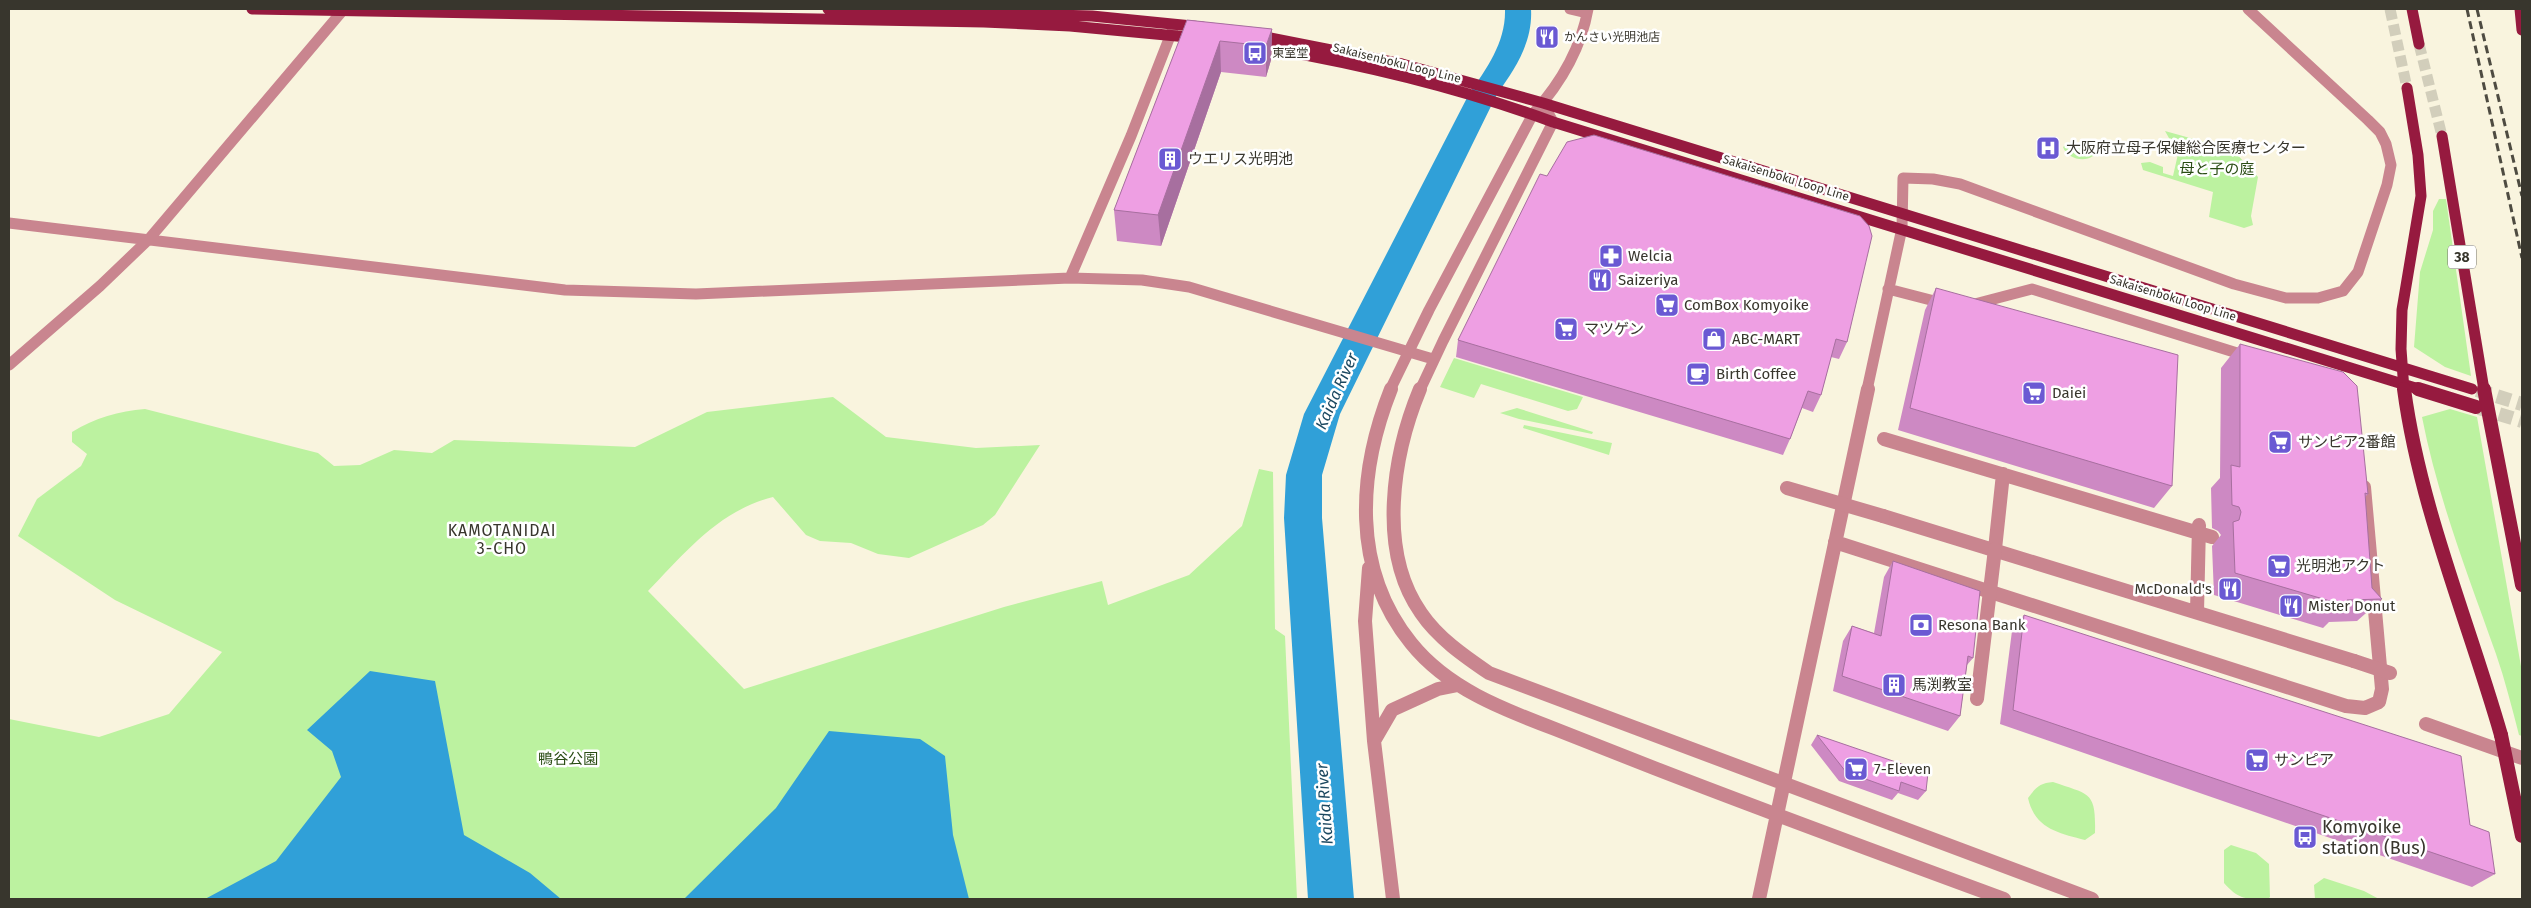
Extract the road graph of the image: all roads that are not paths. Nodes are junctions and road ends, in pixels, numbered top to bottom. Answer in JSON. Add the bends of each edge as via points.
{"nodes":[{"id":1,"x":252,"y":9,"type":"edge"},
{"id":2,"x":828,"y":9,"type":"edge"},
{"id":3,"x":1570,"y":9,"type":"edge"},
{"id":4,"x":2248,"y":9,"type":"edge"},
{"id":5,"x":2412,"y":9,"type":"edge"},
{"id":6,"x":343,"y":10,"type":"edge"},
{"id":7,"x":1587,"y":11,"type":"edge"},
{"id":8,"x":2521,"y":13,"type":"edge"},
{"id":9,"x":1175,"y":24,"type":"junction"},
{"id":10,"x":1216,"y":29,"type":"edge"},
{"id":11,"x":2522,"y":30,"type":"edge"},
{"id":12,"x":1171,"y":34,"type":"junction"},
{"id":13,"x":1250,"y":34,"type":"edge"},
{"id":14,"x":1206,"y":39,"type":"edge"},
{"id":15,"x":1243,"y":44,"type":"edge"},
{"id":16,"x":2419,"y":44,"type":"tunnel mouth"},
{"id":17,"x":2407,"y":88,"type":"tunnel mouth"},
{"id":18,"x":1543,"y":103,"type":"junction"},
{"id":19,"x":1533,"y":114,"type":"junction"},
{"id":20,"x":1553,"y":122,"type":"junction"},
{"id":21,"x":2442,"y":136,"type":"tunnel mouth"},
{"id":22,"x":1903,"y":215,"type":"junction"},
{"id":23,"x":9,"y":223,"type":"edge"},
{"id":24,"x":1902,"y":228,"type":"junction"},
{"id":25,"x":149,"y":239,"type":"junction"},
{"id":26,"x":1070,"y":278,"type":"junction"},
{"id":27,"x":1888,"y":289,"type":"junction"},
{"id":28,"x":1407,"y":351,"type":"junction"},
{"id":29,"x":1433,"y":359,"type":"junction"},
{"id":30,"x":2260,"y":360,"type":"edge"},
{"id":31,"x":9,"y":365,"type":"edge"},
{"id":32,"x":2403,"y":368,"type":"junction"},
{"id":33,"x":2405,"y":385,"type":"junction"},
{"id":34,"x":2472,"y":389,"type":"tunnel mouth"},
{"id":35,"x":2476,"y":407,"type":"tunnel mouth"},
{"id":36,"x":1884,"y":439,"type":"dead end"},
{"id":37,"x":2363,"y":471,"type":"edge"},
{"id":38,"x":2003,"y":474,"type":"junction"},
{"id":39,"x":1787,"y":488,"type":"dead end"},
{"id":40,"x":1835,"y":542,"type":"junction"},
{"id":41,"x":1995,"y":549,"type":"junction"},
{"id":42,"x":1369,"y":563,"type":"junction"},
{"id":43,"x":2522,"y":585,"type":"edge"},
{"id":44,"x":2197,"y":612,"type":"junction"},
{"id":45,"x":2390,"y":673,"type":"dead end"},
{"id":46,"x":1458,"y":686,"type":"junction"},
{"id":47,"x":1977,"y":699,"type":"dead end"},
{"id":48,"x":2426,"y":724,"type":"dead end"},
{"id":49,"x":1374,"y":742,"type":"junction"},
{"id":50,"x":2522,"y":758,"type":"edge"},
{"id":51,"x":1782,"y":784,"type":"junction"},
{"id":52,"x":1778,"y":816,"type":"junction"},
{"id":53,"x":2522,"y":836,"type":"edge"},
{"id":54,"x":1994,"y":898,"type":"edge"},
{"id":55,"x":1392,"y":899,"type":"edge"},
{"id":56,"x":1758,"y":899,"type":"edge"},
{"id":57,"x":2092,"y":899,"type":"edge"}],
"edges":[{"from":1,"to":6,"type":"main road"},
{"from":2,"to":9,"type":"main road","via":[[1092,16]]},
{"from":3,"to":7,"type":"street"},
{"from":4,"to":22,"type":"street","via":[[2368,120],[2386,144],[2391,165],[2387,185],[2358,272],[2343,291],[2318,298],[2277,295],[2234,284],[1960,184],[1933,178],[1903,178]]},
{"from":5,"to":16,"type":"main road"},
{"from":6,"to":12,"type":"main road","via":[[994,23]]},
{"from":6,"to":25,"type":"street"},
{"from":7,"to":18,"type":"street","via":[[1581,36]]},
{"from":8,"to":11,"type":"main road"},
{"from":9,"to":10,"type":"main road"},
{"from":9,"to":12,"type":"street"},
{"from":12,"to":14,"type":"main road"},
{"from":12,"to":26,"type":"street"},
{"from":13,"to":18,"type":"main road","name":"Sakaisenboku Loop Line","via":[[1384,60]]},
{"from":15,"to":19,"type":"main road","name":"Sakaisenboku Loop Line","via":[[1380,70]]},
{"from":17,"to":32,"type":"main road","via":[[2421,173],[2421,197],[2402,300]]},
{"from":18,"to":19,"type":"street"},
{"from":18,"to":20,"type":"street"},
{"from":18,"to":22,"type":"main road","name":"Sakaisenboku Loop Line"},
{"from":19,"to":20,"type":"main road","name":"Sakaisenboku Loop Line"},
{"from":19,"to":28,"type":"street"},
{"from":20,"to":24,"type":"main road","name":"Sakaisenboku Loop Line"},
{"from":20,"to":29,"type":"street"},
{"from":21,"to":43,"type":"main road","number":"38","via":[[2482,378]]},
{"from":22,"to":24,"type":"street"},
{"from":22,"to":32,"type":"main road","name":"Sakaisenboku Loop Line"},
{"from":23,"to":25,"type":"street"},
{"from":24,"to":27,"type":"street"},
{"from":24,"to":33,"type":"main road","name":"Sakaisenboku Loop Line"},
{"from":25,"to":26,"type":"street","via":[[565,290],[696,294]]},
{"from":25,"to":31,"type":"street"},
{"from":26,"to":28,"type":"street","via":[[1142,280],[1189,287]]},
{"from":27,"to":30,"type":"street","via":[[1961,308],[2032,289]]},
{"from":27,"to":40,"type":"street"},
{"from":28,"to":29,"type":"street"},
{"from":28,"to":42,"type":"street","via":[[1375,431],[1367,483]]},
{"from":29,"to":51,"type":"street","via":[[1407,419],[1396,467],[1392,512],[1398,560],[1413,601],[1430,625],[1454,649],[1489,673]]},
{"from":32,"to":33,"type":"main road"},
{"from":32,"to":34,"type":"main road","name":"Sakaisenboku Loop Line"},
{"from":33,"to":35,"type":"main road","name":"Sakaisenboku Loop Line"},
{"from":33,"to":53,"type":"main road","bridge":true,"via":[[2415,455],[2501,735]]},
{"from":36,"to":38,"type":"street"},
{"from":37,"to":40,"type":"street","via":[[2382,689],[2379,702],[2366,708],[2346,706]]},
{"from":38,"to":41,"type":"street"},
{"from":38,"to":44,"type":"street","via":[[2203,531]]},
{"from":39,"to":41,"type":"street","bridge":true},
{"from":40,"to":51,"type":"street"},
{"from":41,"to":44,"type":"street"},
{"from":41,"to":47,"type":"street","bridge":true},
{"from":42,"to":46,"type":"street","via":[[1388,611],[1404,637],[1431,665]]},
{"from":42,"to":49,"type":"street","via":[[1365,621]]},
{"from":44,"to":45,"type":"street","bridge":true},
{"from":46,"to":49,"type":"street","via":[[1438,689],[1392,710]]},
{"from":46,"to":52,"type":"street","via":[[1521,716]]},
{"from":48,"to":50,"type":"street"},
{"from":49,"to":55,"type":"street"},
{"from":51,"to":52,"type":"street"},
{"from":51,"to":57,"type":"street"},
{"from":52,"to":54,"type":"street"},
{"from":52,"to":56,"type":"street"}]}
